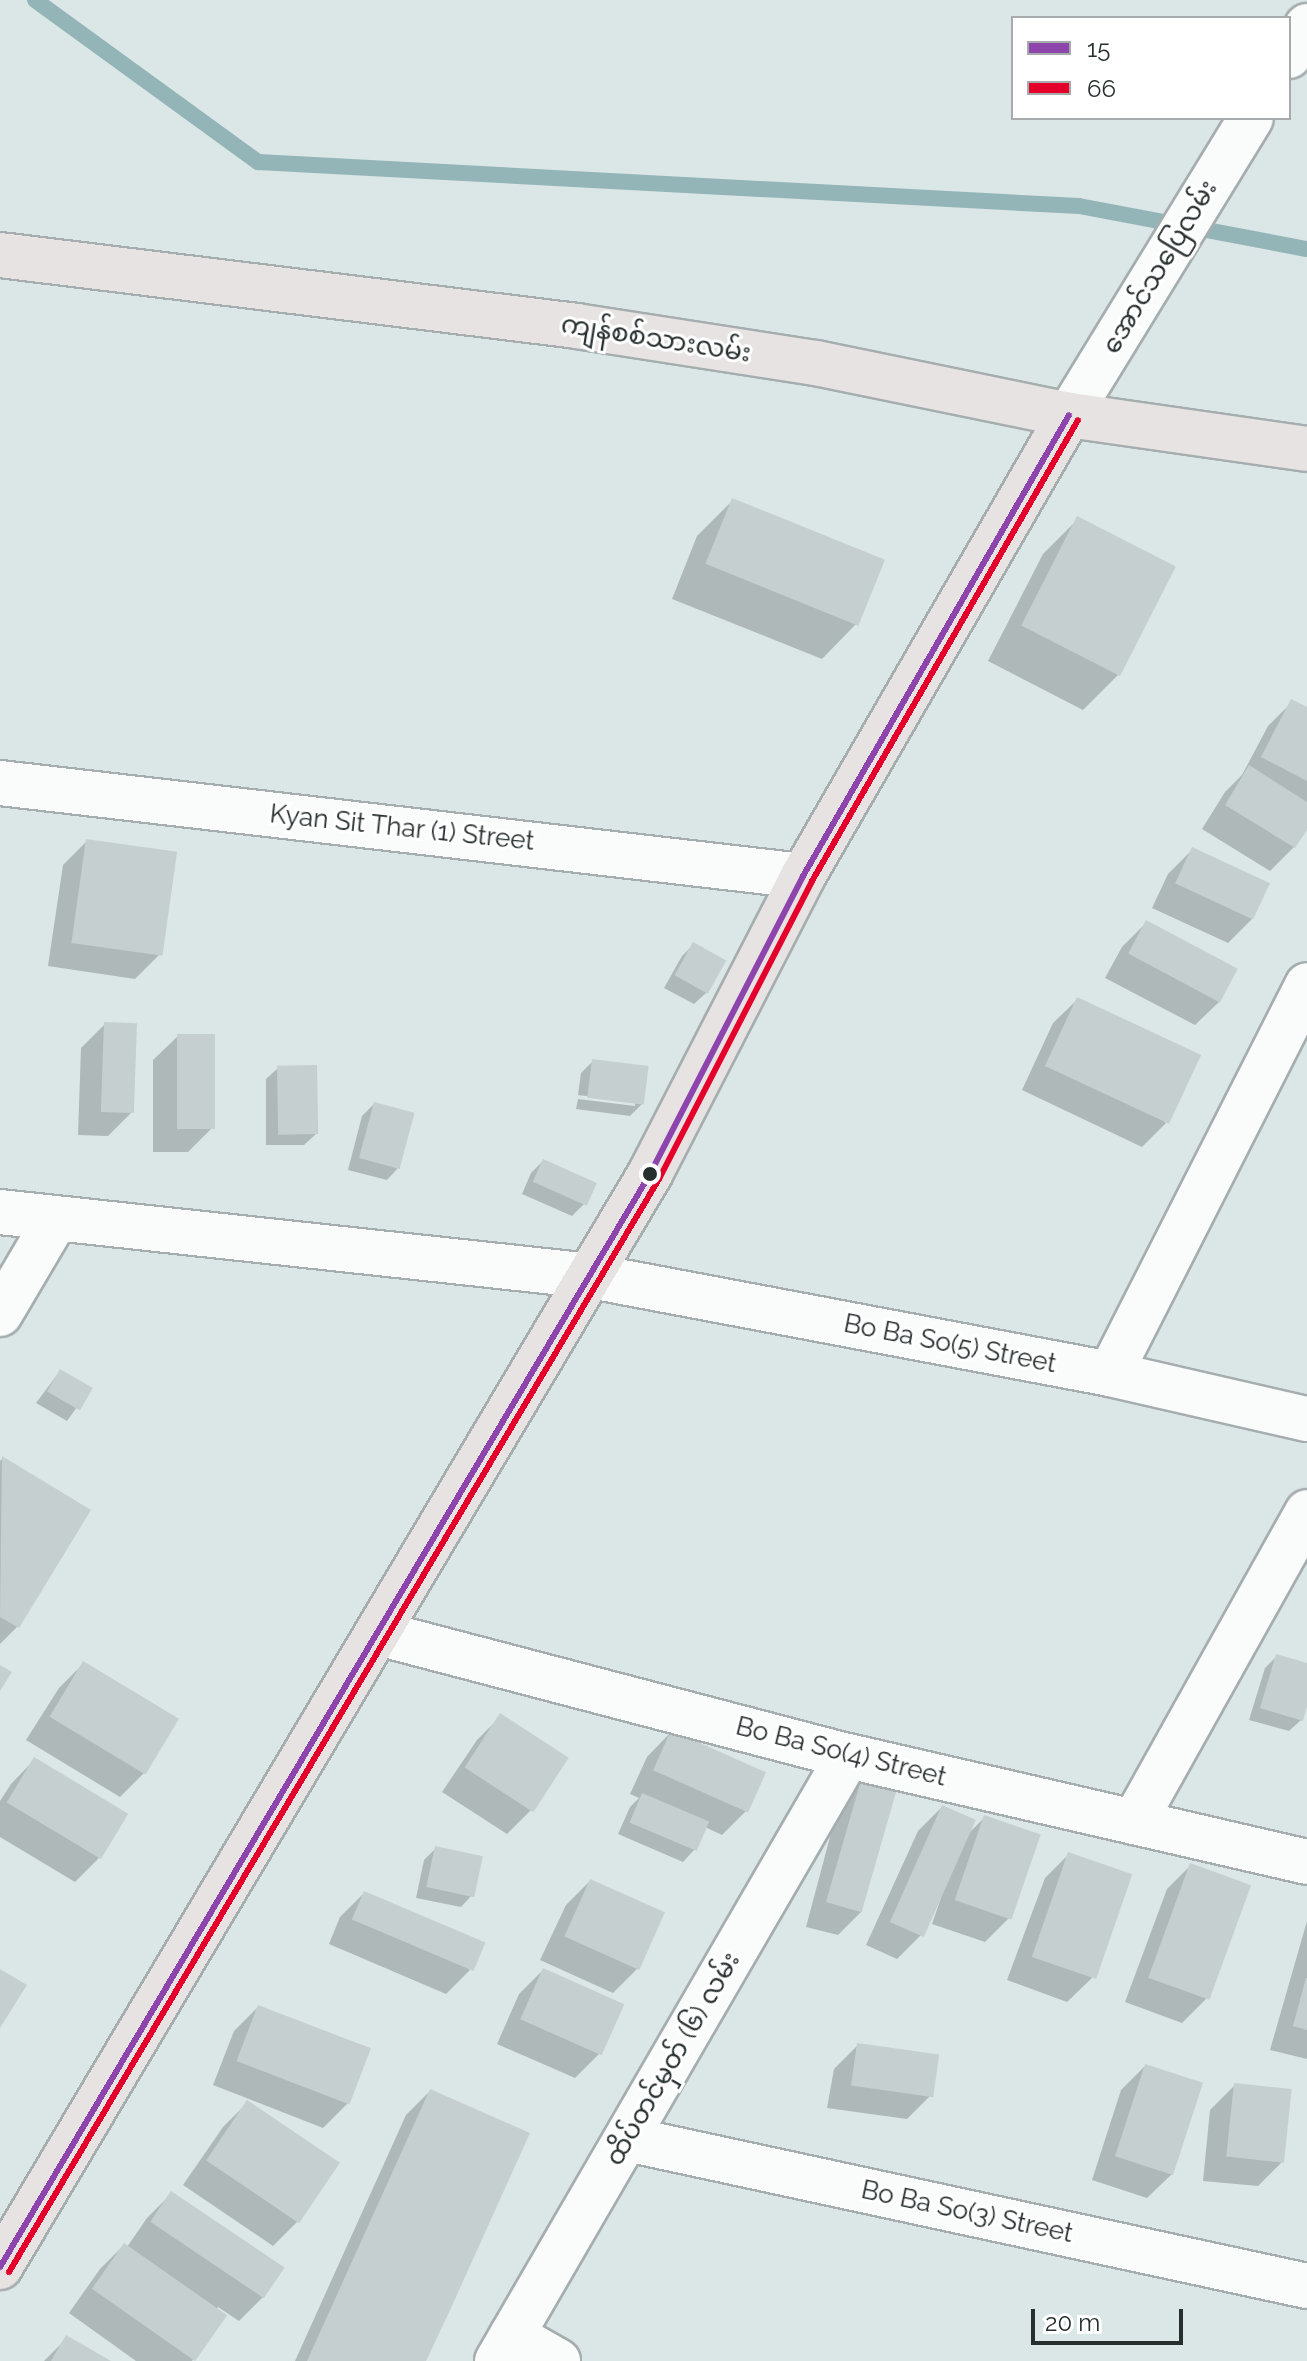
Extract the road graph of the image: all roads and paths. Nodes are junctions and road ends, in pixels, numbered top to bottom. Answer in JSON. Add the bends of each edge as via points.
{"nodes":[{"id":1,"x":1307,"y":26,"type":"edge"},
{"id":2,"x":1291,"y":53,"type":"edge"},
{"id":3,"x":1250,"y":120,"type":"edge"},
{"id":4,"x":0,"y":255,"type":"edge"},
{"id":5,"x":1069,"y":415,"type":"junction"},
{"id":6,"x":1307,"y":449,"type":"edge"},
{"id":7,"x":0,"y":783,"type":"edge"},
{"id":8,"x":803,"y":876,"type":"junction"},
{"id":9,"x":1307,"y":985,"type":"edge"},
{"id":10,"x":0,"y":1212,"type":"edge"},
{"id":11,"x":56,"y":1219,"type":"junction"},
{"id":12,"x":591,"y":1276,"type":"junction"},
{"id":13,"x":0,"y":1314,"type":"edge"},
{"id":14,"x":1110,"y":1374,"type":"junction"},
{"id":15,"x":1307,"y":1419,"type":"edge"},
{"id":16,"x":1307,"y":1512,"type":"edge"},
{"id":17,"x":378,"y":1633,"type":"junction"},
{"id":18,"x":848,"y":1756,"type":"junction"},
{"id":19,"x":1134,"y":1822,"type":"junction"},
{"id":20,"x":1307,"y":1862,"type":"edge"},
{"id":21,"x":627,"y":2139,"type":"junction"},
{"id":22,"x":0,"y":2267,"type":"edge"},
{"id":23,"x":1307,"y":2286,"type":"edge"},
{"id":24,"x":504,"y":2348,"type":"edge"},
{"id":25,"x":558,"y":2361,"type":"edge"}],
"edges":[{"from":1,"to":2,"type":"street"},
{"from":3,"to":5,"type":"street","name":"အောင်သပြေလမ်း"},
{"from":4,"to":5,"type":"main road","name":"ကျန်စစ်သားလမ်း","via":[[577,326],[816,363]]},
{"from":5,"to":6,"type":"main road","name":"ကျန်စစ်သားလမ်း"},
{"from":5,"to":8,"type":"main road"},
{"from":7,"to":8,"type":"street","name":"Kyan Sit Thar (1) Street"},
{"from":8,"to":12,"type":"main road","via":[[650,1174]]},
{"from":9,"to":14,"type":"street"},
{"from":10,"to":11,"type":"street","name":"Bo Ba So(5) Street"},
{"from":11,"to":12,"type":"street","name":"Bo Ba So(5) Street"},
{"from":11,"to":13,"type":"street"},
{"from":12,"to":14,"type":"street","name":"Bo Ba So(5) Street"},
{"from":12,"to":17,"type":"main road"},
{"from":14,"to":15,"type":"street","name":"Bo Ba So(5) Street"},
{"from":16,"to":19,"type":"street"},
{"from":17,"to":18,"type":"street","name":"Bo Ba So(4) Street"},
{"from":17,"to":22,"type":"main road"},
{"from":18,"to":19,"type":"street","name":"Bo Ba So(4) Street"},
{"from":18,"to":21,"type":"street","name":"ထိပ်တင်မှတ် (၆) လမ်း"},
{"from":19,"to":20,"type":"street","name":"Bo Ba So(4) Street"},
{"from":21,"to":23,"type":"street","name":"Bo Ba So(3) Street"},
{"from":21,"to":24,"type":"street","name":"ထိပ်တင်မှတ် (၆) လမ်း"},
{"from":24,"to":25,"type":"street"}]}
